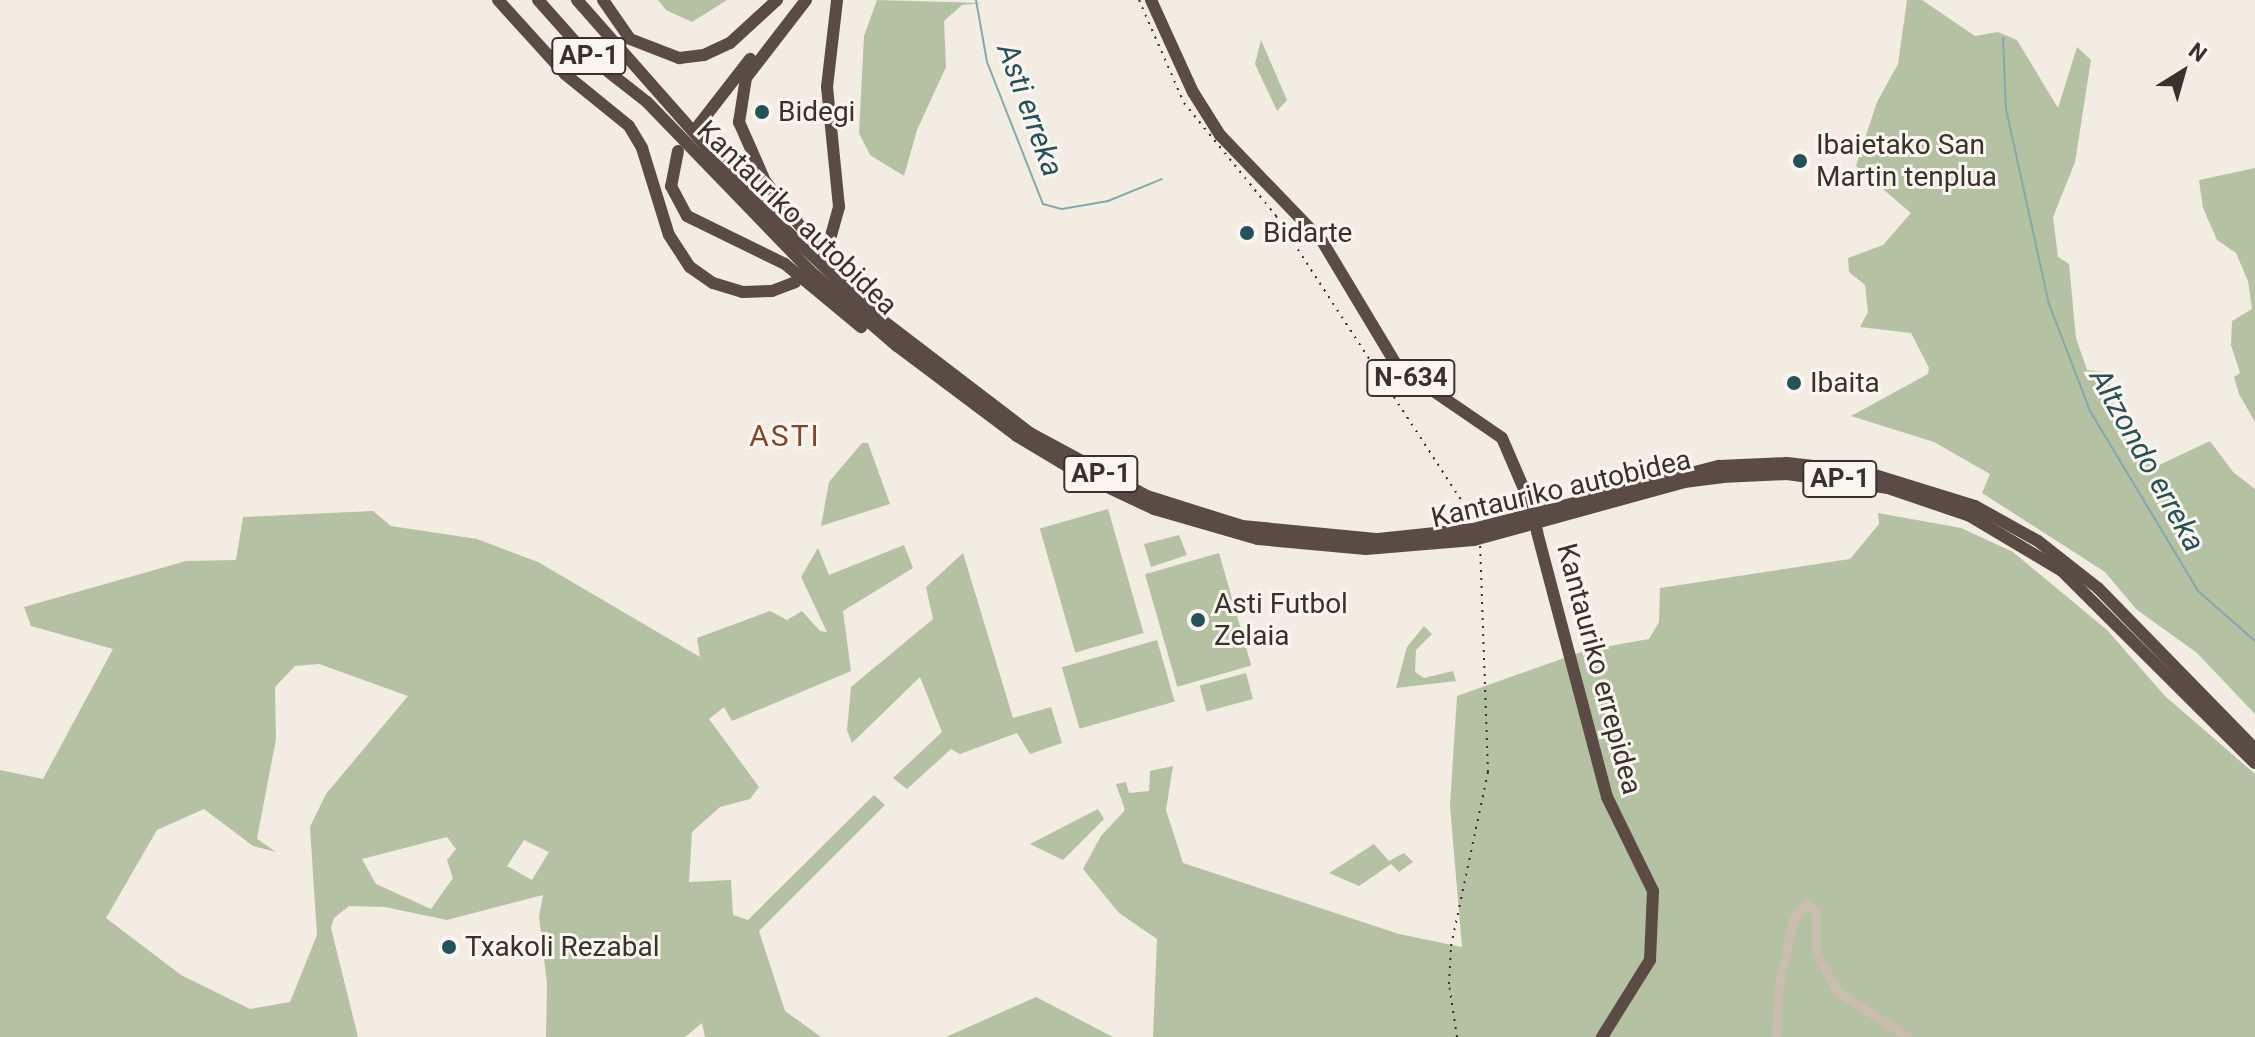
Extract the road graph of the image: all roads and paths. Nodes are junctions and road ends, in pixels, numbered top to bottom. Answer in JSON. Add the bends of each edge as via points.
{"nodes":[{"id":1,"x":498,"y":0,"type":"edge"},
{"id":2,"x":538,"y":0,"type":"edge"},
{"id":3,"x":577,"y":0,"type":"edge"},
{"id":4,"x":603,"y":0,"type":"edge"},
{"id":5,"x":777,"y":0,"type":"edge"},
{"id":6,"x":796,"y":0,"type":"edge"},
{"id":7,"x":806,"y":0,"type":"edge"},
{"id":8,"x":837,"y":0,"type":"edge"},
{"id":9,"x":1151,"y":0,"type":"edge"},
{"id":10,"x":698,"y":126,"type":"dead end"},
{"id":11,"x":678,"y":151,"type":"dead end"},
{"id":12,"x":827,"y":250,"type":"dead end"},
{"id":13,"x":795,"y":282,"type":"dead end"},
{"id":14,"x":869,"y":310,"type":"junction"},
{"id":15,"x":896,"y":345,"type":"junction"},
{"id":16,"x":1334,"y":543,"type":"junction"},
{"id":17,"x":2255,"y":749,"type":"edge"},
{"id":18,"x":2255,"y":763,"type":"edge"},
{"id":19,"x":1602,"y":1037,"type":"edge"},
{"id":20,"x":1776,"y":1037,"type":"edge"},
{"id":21,"x":1908,"y":1037,"type":"edge"}],
"edges":[{"from":1,"to":13,"type":"highway","via":[[565,74],[629,126],[642,148],[669,235],[690,267],[713,283],[743,292],[772,291]]},
{"from":2,"to":15,"type":"highway","name":"Kantauriko autobidea","number":"AP-1","via":[[587,55],[647,102],[789,250]]},
{"from":3,"to":14,"type":"highway","name":"Kantauriko autobidea","number":"AP-1","via":[[746,192]]},
{"from":4,"to":5,"type":"highway","via":[[630,39],[679,58],[704,55],[730,43]]},
{"from":6,"to":10,"type":"highway"},
{"from":7,"to":14,"type":"highway","via":[[746,78],[739,122],[751,158],[771,191]]},
{"from":8,"to":12,"type":"highway","via":[[827,87],[839,207]]},
{"from":9,"to":19,"type":"highway","name":"Kantauriko errepidea","number":"N-634","bridge":true,"via":[[1212,125],[1322,241],[1397,366],[1502,438],[1527,496],[1607,797],[1653,891],[1650,960]]},
{"from":11,"to":15,"type":"highway","via":[[671,186],[687,216],[785,264]]},
{"from":14,"to":15,"type":"highway","name":"Kantauriko autobidea","number":"AP-1"},
{"from":15,"to":16,"type":"highway","name":"Kantauriko autobidea","number":"AP-1","via":[[1030,433],[1147,496],[1242,526]]},
{"from":15,"to":16,"type":"highway","name":"Kantauriko autobidea","number":"AP-1","via":[[942,383],[1059,462],[1154,509],[1246,536]]},
{"from":16,"to":17,"type":"highway","name":"Kantauriko autobidea","number":"AP-1","via":[[1473,529],[1719,466],[1787,463],[1865,472],[1975,506],[2038,541],[2098,588]]},
{"from":16,"to":18,"type":"highway","name":"Kantauriko autobidea","number":"AP-1","via":[[1474,540],[1684,482],[1722,477],[1787,474],[1888,488],[1970,516],[2062,571]]},
{"from":20,"to":21,"type":"street","via":[[1778,989],[1793,920],[1806,903],[1816,911],[1816,953],[1837,991]]}]}
